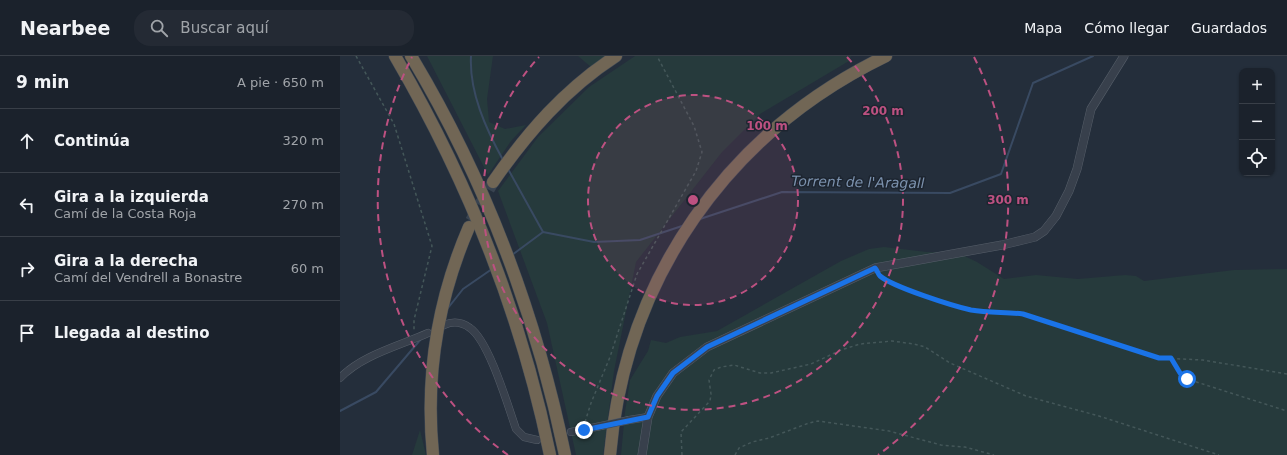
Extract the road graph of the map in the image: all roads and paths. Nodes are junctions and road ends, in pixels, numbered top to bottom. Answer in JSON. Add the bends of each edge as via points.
{"nodes":[{"id":1,"x":356,"y":56,"type":"edge"},
{"id":2,"x":395,"y":56,"type":"edge"},
{"id":3,"x":411,"y":56,"type":"edge"},
{"id":4,"x":616,"y":56,"type":"edge"},
{"id":5,"x":657,"y":56,"type":"edge"},
{"id":6,"x":886,"y":56,"type":"edge"},
{"id":7,"x":1124,"y":56,"type":"edge"},
{"id":8,"x":493,"y":182,"type":"tunnel mouth"},
{"id":9,"x":468,"y":227,"type":"tunnel mouth"},
{"id":10,"x":875,"y":268,"type":"junction"},
{"id":11,"x":444,"y":325,"type":"dead end"},
{"id":12,"x":428,"y":333,"type":"dead end"},
{"id":13,"x":414,"y":340,"type":"junction"},
{"id":14,"x":1171,"y":358,"type":"junction"},
{"id":15,"x":1287,"y":374,"type":"edge"},
{"id":16,"x":340,"y":378,"type":"edge"},
{"id":17,"x":1287,"y":411,"type":"edge"},
{"id":18,"x":648,"y":417,"type":"junction"},
{"id":19,"x":584,"y":430,"type":"junction"},
{"id":20,"x":571,"y":432,"type":"dead end"},
{"id":21,"x":537,"y":440,"type":"dead end"},
{"id":22,"x":433,"y":455,"type":"edge"},
{"id":23,"x":550,"y":455,"type":"edge"},
{"id":24,"x":564,"y":455,"type":"edge"},
{"id":25,"x":610,"y":455,"type":"edge"},
{"id":26,"x":642,"y":455,"type":"edge"},
{"id":27,"x":682,"y":455,"type":"edge"},
{"id":28,"x":735,"y":455,"type":"edge"},
{"id":29,"x":994,"y":455,"type":"edge"},
{"id":30,"x":1219,"y":455,"type":"edge"}],
"edges":[{"from":1,"to":13,"type":"path","via":[[394,124],[432,246],[414,320]]},
{"from":2,"to":23,"type":"highway","via":[[444,146],[487,240],[528,361]]},
{"from":3,"to":24,"type":"highway","via":[[466,158],[508,258],[542,360]]},
{"from":4,"to":8,"type":"highway","via":[[577,85],[547,114],[523,140]]},
{"from":5,"to":19,"type":"path","via":[[694,126],[702,152],[696,171],[637,274],[610,357],[591,403]]},
{"from":6,"to":25,"type":"highway","via":[[822,92],[779,124],[728,174],[696,215],[659,276],[633,338],[616,403]]},
{"from":7,"to":10,"type":"street","via":[[1091,109],[1077,169],[1069,191],[1056,216],[1044,231],[1034,237]]},
{"from":9,"to":22,"type":"highway","via":[[448,280],[433,349],[430,401]]},
{"from":10,"to":14,"type":"path","via":[[879,275],[896,285],[960,308],[1023,314],[1159,358]]},
{"from":10,"to":18,"type":"street","via":[[702,350],[682,364],[666,382]]},
{"from":11,"to":21,"type":"street","via":[[459,323],[475,332],[486,350],[516,430],[524,437]]},
{"from":12,"to":13,"type":"street"},
{"from":13,"to":16,"type":"street","via":[[372,356],[348,369]]},
{"from":14,"to":15,"type":"path","via":[[1203,360]]},
{"from":14,"to":17,"type":"path","via":[[1187,379]]},
{"from":18,"to":19,"type":"street","bridge":true},
{"from":18,"to":26,"type":"street"},
{"from":19,"to":20,"type":"street"},
{"from":27,"to":30,"type":"path","via":[[681,432],[710,401],[709,380],[714,370],[734,365],[760,373],[771,373],[811,364],[860,344],[892,341],[925,347],[950,363],[1026,396],[1099,416]]},
{"from":28,"to":29,"type":"path","via":[[740,448],[752,442],[818,421],[889,431],[941,445],[966,447]]}]}
